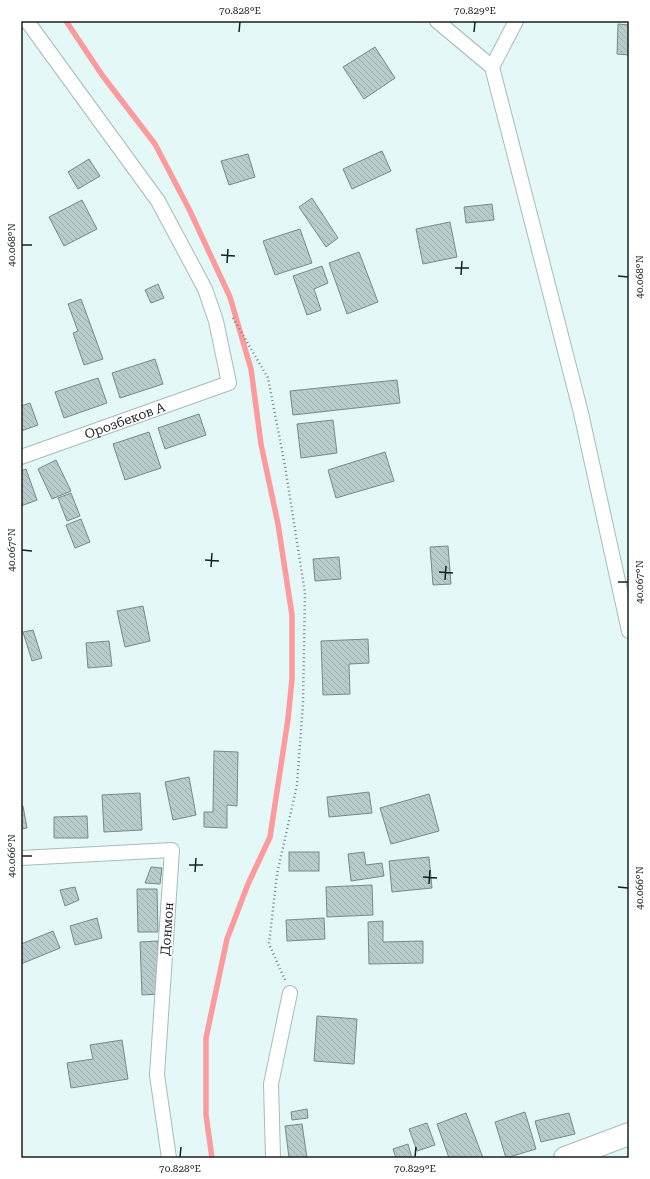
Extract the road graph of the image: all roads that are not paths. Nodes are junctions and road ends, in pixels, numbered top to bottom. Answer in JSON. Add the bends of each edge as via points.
{"nodes":[{"id":1,"x":27,"y":21,"type":"edge"},
{"id":2,"x":437,"y":21,"type":"edge"},
{"id":3,"x":516,"y":21,"type":"edge"},
{"id":4,"x":21,"y":33,"type":"edge"},
{"id":5,"x":40,"y":38,"type":"junction"},
{"id":6,"x":492,"y":67,"type":"junction"},
{"id":7,"x":21,"y":457,"type":"edge"},
{"id":8,"x":629,"y":631,"type":"edge"},
{"id":9,"x":21,"y":858,"type":"edge"},
{"id":10,"x":290,"y":993,"type":"road end"},
{"id":11,"x":629,"y":1134,"type":"edge"},
{"id":12,"x":169,"y":1158,"type":"edge"},
{"id":13,"x":273,"y":1158,"type":"edge"},
{"id":14,"x":565,"y":1158,"type":"edge"}],
"edges":[{"from":1,"to":5,"type":"street"},
{"from":2,"to":6,"type":"street"},
{"from":3,"to":6,"type":"street"},
{"from":4,"to":5,"type":"street"},
{"from":5,"to":7,"type":"street","name":"Орозбеков А","via":[[158,201],[205,289],[216,321],[229,383]]},
{"from":6,"to":8,"type":"street","via":[[581,413]]},
{"from":9,"to":12,"type":"street","name":"Донмон","via":[[172,850],[158,1075]]},
{"from":10,"to":13,"type":"street","via":[[271,1084]]},
{"from":11,"to":14,"type":"highway"}]}
